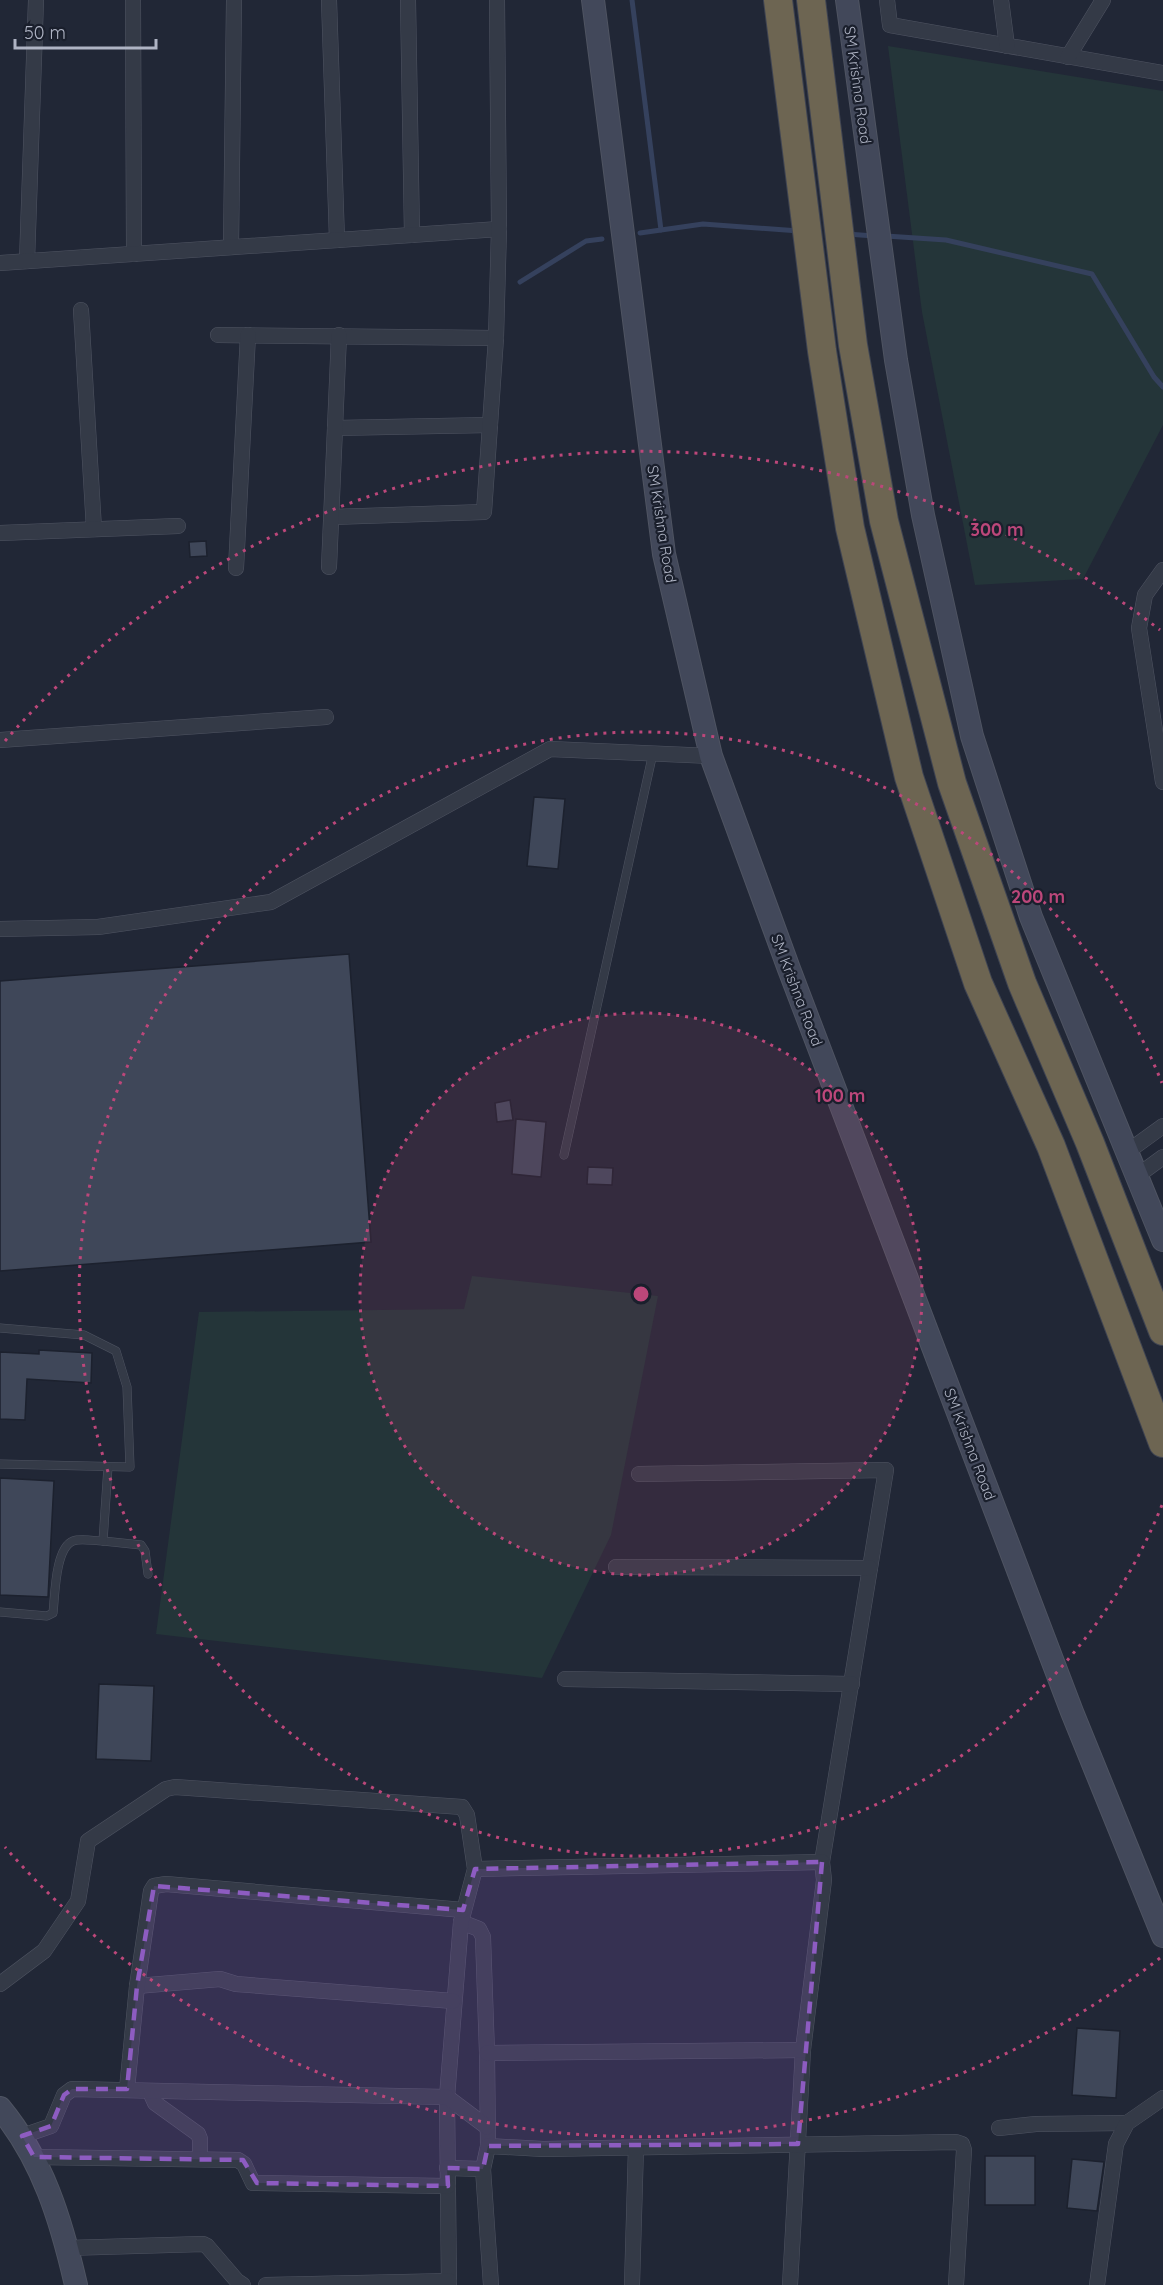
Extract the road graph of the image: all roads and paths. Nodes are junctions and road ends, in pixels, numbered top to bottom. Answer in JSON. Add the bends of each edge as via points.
{"nodes":[{"id":1,"x":36,"y":0,"type":"edge"},
{"id":2,"x":133,"y":0,"type":"edge"},
{"id":3,"x":234,"y":0,"type":"edge"},
{"id":4,"x":329,"y":0,"type":"edge"},
{"id":5,"x":408,"y":0,"type":"edge"},
{"id":6,"x":497,"y":0,"type":"edge"},
{"id":7,"x":593,"y":0,"type":"edge"},
{"id":8,"x":778,"y":0,"type":"edge"},
{"id":9,"x":811,"y":0,"type":"edge"},
{"id":10,"x":846,"y":0,"type":"edge"},
{"id":11,"x":887,"y":0,"type":"edge"},
{"id":12,"x":1001,"y":0,"type":"edge"},
{"id":13,"x":1103,"y":0,"type":"edge"},
{"id":14,"x":1007,"y":46,"type":"junction"},
{"id":15,"x":1068,"y":57,"type":"junction"},
{"id":16,"x":1163,"y":73,"type":"edge"},
{"id":17,"x":499,"y":229,"type":"junction"},
{"id":18,"x":412,"y":235,"type":"junction"},
{"id":19,"x":337,"y":240,"type":"junction"},
{"id":20,"x":231,"y":247,"type":"junction"},
{"id":21,"x":134,"y":254,"type":"junction"},
{"id":22,"x":27,"y":261,"type":"junction"},
{"id":23,"x":0,"y":263,"type":"edge"},
{"id":24,"x":81,"y":310,"type":"dead end"},
{"id":25,"x":218,"y":335,"type":"dead end"},
{"id":26,"x":248,"y":335,"type":"junction"},
{"id":27,"x":339,"y":335,"type":"junction"},
{"id":28,"x":496,"y":338,"type":"junction"},
{"id":29,"x":490,"y":425,"type":"junction"},
{"id":30,"x":335,"y":428,"type":"junction"},
{"id":31,"x":332,"y":517,"type":"junction"},
{"id":32,"x":178,"y":526,"type":"dead end"},
{"id":33,"x":94,"y":529,"type":"junction"},
{"id":34,"x":0,"y":533,"type":"edge"},
{"id":35,"x":330,"y":567,"type":"dead end"},
{"id":36,"x":236,"y":568,"type":"dead end"},
{"id":37,"x":1163,"y":570,"type":"edge"},
{"id":38,"x":326,"y":717,"type":"dead end"},
{"id":39,"x":0,"y":740,"type":"edge"},
{"id":40,"x":653,"y":753,"type":"junction"},
{"id":41,"x":711,"y":756,"type":"junction"},
{"id":42,"x":1163,"y":782,"type":"edge"},
{"id":43,"x":0,"y":929,"type":"edge"},
{"id":44,"x":1163,"y":1126,"type":"edge"},
{"id":45,"x":1127,"y":1152,"type":"junction"},
{"id":46,"x":564,"y":1155,"type":"dead end"},
{"id":47,"x":1163,"y":1156,"type":"edge"},
{"id":48,"x":1137,"y":1176,"type":"junction"},
{"id":49,"x":1163,"y":1240,"type":"edge"},
{"id":50,"x":1158,"y":1318,"type":"edge"},
{"id":51,"x":0,"y":1328,"type":"edge"},
{"id":52,"x":1163,"y":1443,"type":"edge"},
{"id":53,"x":0,"y":1464,"type":"edge"},
{"id":54,"x":108,"y":1467,"type":"junction"},
{"id":55,"x":639,"y":1474,"type":"dead end"},
{"id":56,"x":103,"y":1541,"type":"junction"},
{"id":57,"x":616,"y":1567,"type":"dead end"},
{"id":58,"x":870,"y":1568,"type":"junction"},
{"id":59,"x":148,"y":1574,"type":"dead end"},
{"id":60,"x":0,"y":1612,"type":"edge"},
{"id":61,"x":565,"y":1679,"type":"dead end"},
{"id":62,"x":852,"y":1684,"type":"junction"},
{"id":63,"x":822,"y":1862,"type":"junction"},
{"id":64,"x":475,"y":1869,"type":"junction"},
{"id":65,"x":462,"y":1916,"type":"junction"},
{"id":66,"x":1163,"y":1936,"type":"edge"},
{"id":67,"x":0,"y":1984,"type":"edge"},
{"id":68,"x":137,"y":1986,"type":"junction"},
{"id":69,"x":453,"y":2001,"type":"junction"},
{"id":70,"x":803,"y":2050,"type":"junction"},
{"id":71,"x":487,"y":2053,"type":"junction"},
{"id":72,"x":127,"y":2090,"type":"junction"},
{"id":73,"x":150,"y":2092,"type":"junction"},
{"id":74,"x":0,"y":2094,"type":"edge"},
{"id":75,"x":447,"y":2097,"type":"junction"},
{"id":76,"x":1163,"y":2098,"type":"edge"},
{"id":77,"x":0,"y":2108,"type":"edge"},
{"id":78,"x":1127,"y":2122,"type":"junction"},
{"id":79,"x":487,"y":2127,"type":"junction"},
{"id":80,"x":999,"y":2128,"type":"dead end"},
{"id":81,"x":22,"y":2136,"type":"junction"},
{"id":82,"x":798,"y":2144,"type":"junction"},
{"id":83,"x":488,"y":2146,"type":"junction"},
{"id":84,"x":636,"y":2147,"type":"junction"},
{"id":85,"x":34,"y":2157,"type":"junction"},
{"id":86,"x":200,"y":2159,"type":"junction"},
{"id":87,"x":447,"y":2168,"type":"junction"},
{"id":88,"x":483,"y":2169,"type":"junction"},
{"id":89,"x":448,"y":2186,"type":"junction"},
{"id":90,"x":67,"y":2248,"type":"junction"},
{"id":91,"x":449,"y":2283,"type":"edge"},
{"id":92,"x":76,"y":2285,"type":"edge"},
{"id":93,"x":243,"y":2285,"type":"edge"},
{"id":94,"x":266,"y":2285,"type":"edge"},
{"id":95,"x":491,"y":2285,"type":"edge"},
{"id":96,"x":632,"y":2285,"type":"edge"},
{"id":97,"x":790,"y":2285,"type":"edge"},
{"id":98,"x":956,"y":2285,"type":"edge"},
{"id":99,"x":1097,"y":2285,"type":"edge"}],
"edges":[{"from":1,"to":22,"type":"street"},
{"from":2,"to":21,"type":"street"},
{"from":3,"to":20,"type":"street"},
{"from":4,"to":19,"type":"street"},
{"from":5,"to":18,"type":"street"},
{"from":6,"to":17,"type":"street"},
{"from":7,"to":41,"type":"street","name":"SM Krishna Road","via":[[664,554]]},
{"from":8,"to":52,"type":"highway","via":[[822,351],[850,528],[909,777],[978,983],[1051,1146]]},
{"from":9,"to":50,"type":"highway","via":[[853,345],[884,522],[952,783],[1022,983]]},
{"from":10,"to":45,"type":"street","name":"SM Krishna Road","via":[[896,360],[923,515],[972,736],[1031,917]]},
{"from":11,"to":14,"type":"street","via":[[890,25]]},
{"from":12,"to":14,"type":"street"},
{"from":13,"to":15,"type":"street"},
{"from":14,"to":15,"type":"street"},
{"from":15,"to":16,"type":"street"},
{"from":17,"to":18,"type":"street"},
{"from":17,"to":28,"type":"street"},
{"from":18,"to":19,"type":"street"},
{"from":19,"to":20,"type":"street"},
{"from":20,"to":21,"type":"street"},
{"from":21,"to":22,"type":"street"},
{"from":22,"to":23,"type":"street"},
{"from":24,"to":33,"type":"street"},
{"from":25,"to":26,"type":"street"},
{"from":26,"to":27,"type":"street"},
{"from":26,"to":36,"type":"street"},
{"from":27,"to":28,"type":"street"},
{"from":27,"to":30,"type":"street"},
{"from":28,"to":29,"type":"street"},
{"from":29,"to":30,"type":"street"},
{"from":29,"to":31,"type":"street","via":[[484,512]]},
{"from":30,"to":31,"type":"street"},
{"from":31,"to":35,"type":"street"},
{"from":32,"to":33,"type":"street"},
{"from":33,"to":34,"type":"street"},
{"from":37,"to":42,"type":"street","via":[[1144,596],[1138,628]]},
{"from":38,"to":39,"type":"street"},
{"from":40,"to":41,"type":"street"},
{"from":40,"to":43,"type":"street","via":[[550,749],[271,902],[98,927]]},
{"from":40,"to":46,"type":"lane"},
{"from":41,"to":66,"type":"street","name":"SM Krishna Road","via":[[1072,1712]]},
{"from":44,"to":45,"type":"street"},
{"from":45,"to":48,"type":"street","name":"SM Krishna Road"},
{"from":47,"to":48,"type":"street"},
{"from":48,"to":49,"type":"street","name":"SM Krishna Road"},
{"from":51,"to":54,"type":"lane","via":[[84,1335],[116,1351],[127,1387],[130,1467]]},
{"from":53,"to":54,"type":"lane"},
{"from":54,"to":56,"type":"lane"},
{"from":55,"to":58,"type":"street","via":[[886,1470]]},
{"from":56,"to":59,"type":"lane","via":[[141,1545]]},
{"from":56,"to":60,"type":"lane","via":[[74,1540],[64,1548],[53,1613],[47,1616]]},
{"from":57,"to":58,"type":"street"},
{"from":58,"to":62,"type":"street"},
{"from":61,"to":62,"type":"street"},
{"from":62,"to":63,"type":"street"},
{"from":63,"to":64,"type":"street"},
{"from":63,"to":70,"type":"street","via":[[824,1880]]},
{"from":64,"to":65,"type":"street"},
{"from":64,"to":67,"type":"street","via":[[467,1815],[462,1807],[166,1789],[88,1841],[78,1901],[44,1951]]},
{"from":65,"to":68,"type":"street","via":[[160,1884],[151,1891]]},
{"from":65,"to":69,"type":"street"},
{"from":65,"to":71,"type":"street","via":[[483,1937]]},
{"from":68,"to":69,"type":"street","via":[[220,1979],[236,1984]]},
{"from":68,"to":72,"type":"street"},
{"from":69,"to":75,"type":"street"},
{"from":70,"to":71,"type":"street"},
{"from":70,"to":82,"type":"street"},
{"from":71,"to":79,"type":"street"},
{"from":72,"to":73,"type":"street"},
{"from":72,"to":81,"type":"street","via":[[72,2089],[64,2095],[51,2126]]},
{"from":73,"to":75,"type":"street"},
{"from":73,"to":86,"type":"street","via":[[155,2103],[198,2134]]},
{"from":74,"to":77,"type":"street"},
{"from":75,"to":79,"type":"street"},
{"from":75,"to":87,"type":"street"},
{"from":76,"to":78,"type":"street"},
{"from":77,"to":81,"type":"street"},
{"from":78,"to":80,"type":"street"},
{"from":78,"to":99,"type":"street","via":[[1116,2144]]},
{"from":79,"to":83,"type":"street"},
{"from":81,"to":85,"type":"street"},
{"from":82,"to":84,"type":"street"},
{"from":82,"to":97,"type":"street"},
{"from":82,"to":98,"type":"street","via":[[962,2144]]},
{"from":83,"to":84,"type":"street"},
{"from":83,"to":88,"type":"street"},
{"from":84,"to":96,"type":"street"},
{"from":85,"to":86,"type":"street"},
{"from":85,"to":90,"type":"street","via":[[54,2202]]},
{"from":86,"to":89,"type":"street","via":[[242,2161],[251,2180],[257,2183]]},
{"from":87,"to":88,"type":"street"},
{"from":87,"to":89,"type":"street"},
{"from":88,"to":95,"type":"street"},
{"from":89,"to":91,"type":"street"},
{"from":90,"to":92,"type":"street"},
{"from":90,"to":93,"type":"street","via":[[203,2244]]},
{"from":91,"to":94,"type":"street"}]}
